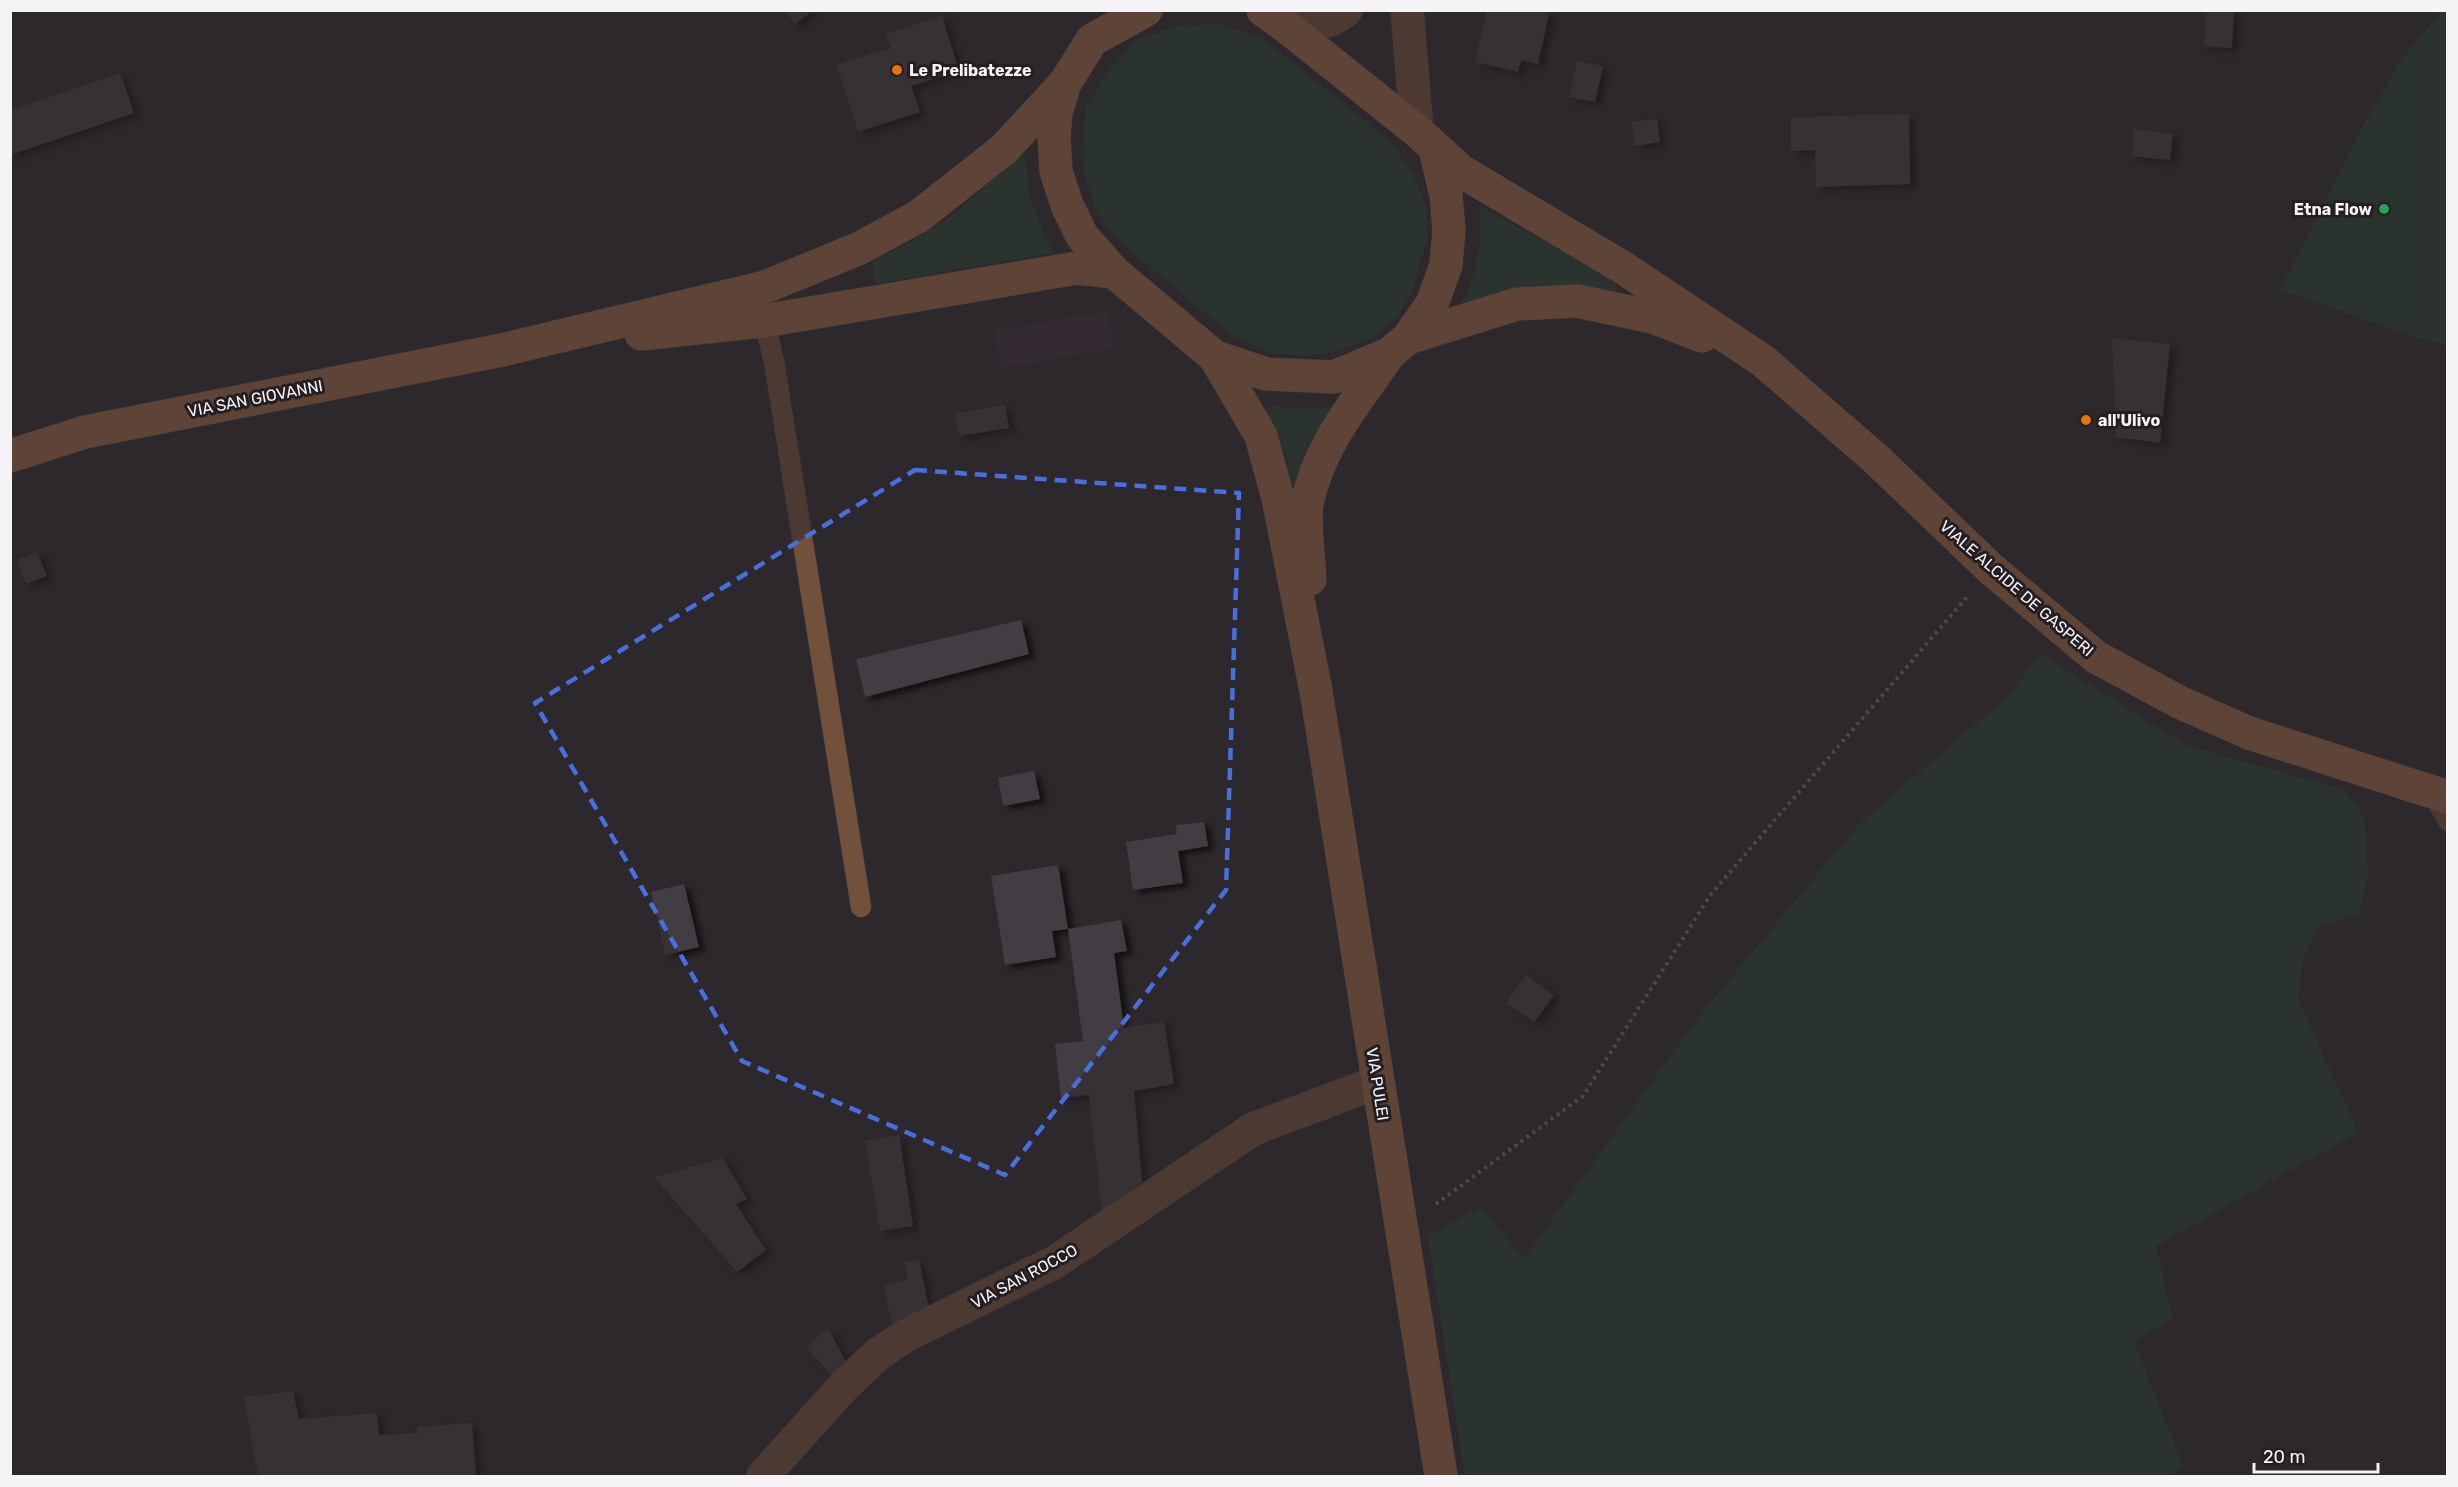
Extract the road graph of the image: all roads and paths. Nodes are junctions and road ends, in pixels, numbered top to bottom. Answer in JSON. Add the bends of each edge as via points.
{"nodes":[{"id":1,"x":1146,"y":10,"type":"edge"},
{"id":2,"x":1346,"y":10,"type":"edge"},
{"id":3,"x":1407,"y":10,"type":"edge"},
{"id":4,"x":1276,"y":19,"type":"edge"},
{"id":5,"x":1097,"y":25,"type":"edge"},
{"id":6,"x":1065,"y":83,"type":"junction"},
{"id":7,"x":1426,"y":140,"type":"junction"},
{"id":8,"x":1114,"y":272,"type":"junction"},
{"id":9,"x":764,"y":321,"type":"junction"},
{"id":10,"x":1399,"y":346,"type":"junction"},
{"id":11,"x":502,"y":350,"type":"junction"},
{"id":12,"x":1215,"y":357,"type":"junction"},
{"id":13,"x":1763,"y":361,"type":"junction"},
{"id":14,"x":10,"y":456,"type":"edge"},
{"id":15,"x":1992,"y":569,"type":"junction"},
{"id":16,"x":1316,"y":691,"type":"junction"},
{"id":17,"x":2439,"y":794,"type":"edge"},
{"id":18,"x":2448,"y":821,"type":"edge"},
{"id":19,"x":861,"y":907,"type":"dead end"},
{"id":20,"x":1378,"y":1082,"type":"junction"},
{"id":21,"x":1401,"y":1229,"type":"junction"},
{"id":22,"x":763,"y":1476,"type":"edge"},
{"id":23,"x":1441,"y":1476,"type":"edge"}],
"edges":[{"from":1,"to":5,"type":"main road"},
{"from":2,"to":4,"type":"street","via":[[1320,23]]},
{"from":3,"to":7,"type":"street"},
{"from":4,"to":7,"type":"main road"},
{"from":5,"to":6,"type":"main road"},
{"from":6,"to":8,"type":"main road","via":[[1056,113],[1056,171],[1082,236]]},
{"from":6,"to":11,"type":"main road","via":[[1004,149],[966,180],[919,216],[860,248],[765,287]]},
{"from":7,"to":10,"type":"main road","via":[[1446,195],[1446,265],[1432,304]]},
{"from":7,"to":13,"type":"main road","via":[[1461,171],[1622,267]]},
{"from":8,"to":9,"type":"main road","via":[[1077,268]]},
{"from":8,"to":12,"type":"main road"},
{"from":9,"to":11,"type":"main road"},
{"from":9,"to":19,"type":"lane","via":[[774,361]]},
{"from":10,"to":12,"type":"main road","via":[[1334,377],[1266,374]]},
{"from":10,"to":13,"type":"main road","via":[[1517,304],[1577,301],[1653,317]]},
{"from":10,"to":16,"type":"main road","via":[[1339,423],[1321,460],[1307,506]]},
{"from":11,"to":14,"type":"main road","name":"VIA SAN GIOVANNI","via":[[85,432]]},
{"from":12,"to":16,"type":"main road","via":[[1261,436],[1278,498]]},
{"from":13,"to":15,"type":"main road","name":"VIALE ALCIDE DE GASPERI"},
{"from":15,"to":17,"type":"main road","name":"VIALE ALCIDE DE GASPERI","via":[[2096,657],[2179,702],[2249,734]]},
{"from":15,"to":21,"type":"path","via":[[1711,894],[1582,1096]]},
{"from":16,"to":20,"type":"main road","name":"VIA PULEI"},
{"from":17,"to":18,"type":"lane"},
{"from":20,"to":21,"type":"main road","name":"VIA PULEI"},
{"from":20,"to":22,"type":"street","name":"VIA SAN ROCCO","via":[[1253,1129],[1055,1262],[907,1335],[878,1354],[844,1386]]},
{"from":21,"to":23,"type":"main road","name":"VIA PULEI"}]}
